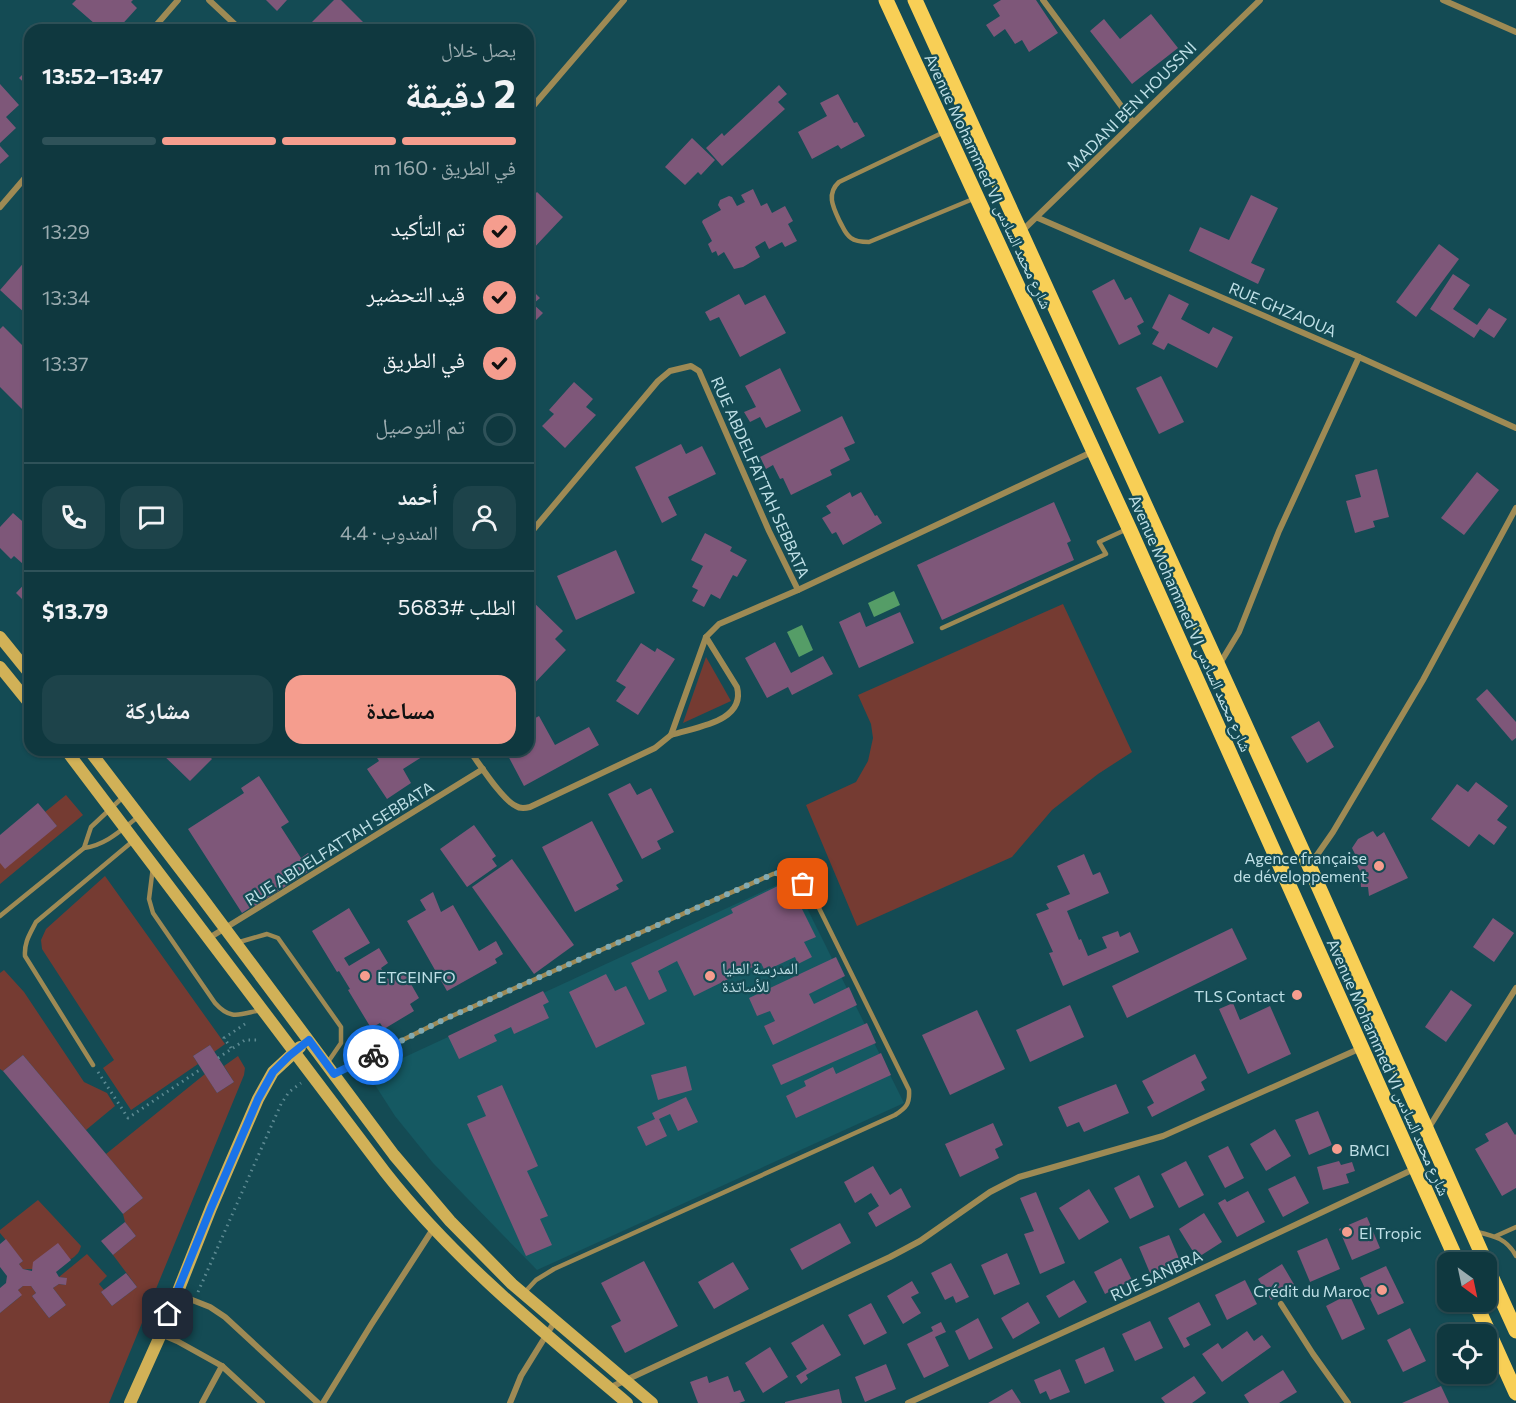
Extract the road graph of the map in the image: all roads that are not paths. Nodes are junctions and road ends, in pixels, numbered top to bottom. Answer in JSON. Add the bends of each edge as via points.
{"nodes":[{"id":1,"x":178,"y":0,"type":"edge"},
{"id":2,"x":209,"y":0,"type":"edge"},
{"id":3,"x":624,"y":0,"type":"edge"},
{"id":4,"x":886,"y":0,"type":"edge"},
{"id":5,"x":916,"y":0,"type":"edge"},
{"id":6,"x":1043,"y":0,"type":"edge"},
{"id":7,"x":1260,"y":0,"type":"edge"},
{"id":8,"x":1443,"y":0,"type":"edge"},
{"id":9,"x":157,"y":24,"type":"edge"},
{"id":10,"x":235,"y":24,"type":"edge"},
{"id":11,"x":1516,"y":32,"type":"edge"},
{"id":12,"x":534,"y":105,"type":"edge"},
{"id":13,"x":1133,"y":122,"type":"junction"},
{"id":14,"x":946,"y":131,"type":"junction"},
{"id":15,"x":24,"y":179,"type":"edge"},
{"id":16,"x":977,"y":198,"type":"junction"},
{"id":17,"x":0,"y":207,"type":"edge"},
{"id":18,"x":1038,"y":218,"type":"junction"},
{"id":19,"x":1022,"y":232,"type":"junction"},
{"id":20,"x":1359,"y":357,"type":"junction"},
{"id":21,"x":1516,"y":428,"type":"edge"},
{"id":22,"x":1094,"y":451,"type":"junction"},
{"id":23,"x":1516,"y":508,"type":"edge"},
{"id":24,"x":1130,"y":528,"type":"junction"},
{"id":25,"x":534,"y":529,"type":"edge"},
{"id":26,"x":798,"y":590,"type":"junction"},
{"id":27,"x":942,"y":628,"type":"dead end"},
{"id":28,"x":0,"y":637,"type":"edge"},
{"id":29,"x":706,"y":637,"type":"junction"},
{"id":30,"x":0,"y":666,"type":"edge"},
{"id":31,"x":1219,"y":666,"type":"junction"},
{"id":32,"x":24,"y":667,"type":"edge"},
{"id":33,"x":24,"y":696,"type":"edge"},
{"id":34,"x":671,"y":735,"type":"junction"},
{"id":35,"x":71,"y":756,"type":"edge"},
{"id":36,"x":94,"y":756,"type":"edge"},
{"id":37,"x":473,"y":756,"type":"edge"},
{"id":38,"x":483,"y":769,"type":"junction"},
{"id":39,"x":125,"y":796,"type":"junction"},
{"id":40,"x":111,"y":807,"type":"junction"},
{"id":41,"x":140,"y":816,"type":"junction"},
{"id":42,"x":126,"y":827,"type":"junction"},
{"id":43,"x":135,"y":839,"type":"junction"},
{"id":44,"x":84,"y":848,"type":"junction"},
{"id":45,"x":1308,"y":863,"type":"junction"},
{"id":46,"x":154,"y":864,"type":"junction"},
{"id":47,"x":0,"y":916,"type":"edge"},
{"id":48,"x":226,"y":929,"type":"junction"},
{"id":49,"x":209,"y":938,"type":"junction"},
{"id":50,"x":236,"y":943,"type":"junction"},
{"id":51,"x":1516,"y":988,"type":"edge"},
{"id":52,"x":264,"y":1010,"type":"junction"},
{"id":53,"x":309,"y":1040,"type":"junction"},
{"id":54,"x":1362,"y":1048,"type":"junction"},
{"id":55,"x":295,"y":1050,"type":"junction"},
{"id":56,"x":93,"y":1065,"type":"road end"},
{"id":57,"x":330,"y":1069,"type":"junction"},
{"id":58,"x":1426,"y":1132,"type":"junction"},
{"id":59,"x":1415,"y":1169,"type":"junction"},
{"id":60,"x":1516,"y":1227,"type":"edge"},
{"id":61,"x":433,"y":1229,"type":"junction"},
{"id":62,"x":1472,"y":1231,"type":"junction"},
{"id":63,"x":1496,"y":1236,"type":"junction"},
{"id":64,"x":1453,"y":1252,"type":"edge"},
{"id":65,"x":1481,"y":1252,"type":"edge"},
{"id":66,"x":1516,"y":1256,"type":"edge"},
{"id":67,"x":1497,"y":1288,"type":"edge"},
{"id":68,"x":176,"y":1294,"type":"junction"},
{"id":69,"x":524,"y":1294,"type":"junction"},
{"id":70,"x":1281,"y":1304,"type":"dead end"},
{"id":71,"x":1480,"y":1312,"type":"edge"},
{"id":72,"x":555,"y":1321,"type":"junction"},
{"id":73,"x":1516,"y":1330,"type":"edge"},
{"id":74,"x":161,"y":1334,"type":"junction"},
{"id":75,"x":545,"y":1335,"type":"junction"},
{"id":76,"x":222,"y":1366,"type":"junction"},
{"id":77,"x":625,"y":1380,"type":"junction"},
{"id":78,"x":609,"y":1388,"type":"junction"},
{"id":79,"x":1516,"y":1393,"type":"edge"},
{"id":80,"x":130,"y":1403,"type":"edge"},
{"id":81,"x":202,"y":1403,"type":"edge"},
{"id":82,"x":262,"y":1403,"type":"edge"},
{"id":83,"x":318,"y":1403,"type":"edge"},
{"id":84,"x":323,"y":1403,"type":"edge"},
{"id":85,"x":510,"y":1403,"type":"edge"},
{"id":86,"x":627,"y":1403,"type":"edge"},
{"id":87,"x":652,"y":1403,"type":"edge"},
{"id":88,"x":908,"y":1403,"type":"edge"},
{"id":89,"x":1348,"y":1403,"type":"edge"}],
"edges":[{"from":1,"to":9,"type":"street"},
{"from":2,"to":10,"type":"street"},
{"from":3,"to":12,"type":"street"},
{"from":4,"to":14,"type":"main road","name":"Avenue Mohammed VI شارع محمد السادس"},
{"from":5,"to":19,"type":"main road","name":"Avenue Mohammed VI شارع محمد السادس"},
{"from":6,"to":13,"type":"street"},
{"from":7,"to":13,"type":"street","name":"MADANI BEN HOUSSNI"},
{"from":8,"to":11,"type":"street"},
{"from":13,"to":18,"type":"street","name":"MADANI BEN HOUSSNI"},
{"from":14,"to":16,"type":"main road","name":"Avenue Mohammed VI شارع محمد السادس"},
{"from":14,"to":16,"type":"lane","via":[[839,182],[834,187],[832,204],[846,234],[851,239],[869,242]]},
{"from":15,"to":17,"type":"street"},
{"from":16,"to":22,"type":"main road","name":"Avenue Mohammed VI شارع محمد السادس"},
{"from":18,"to":19,"type":"street","name":"MADANI BEN HOUSSNI"},
{"from":18,"to":20,"type":"street","name":"RUE GHZAOUA"},
{"from":19,"to":31,"type":"main road","name":"Avenue Mohammed VI شارع محمد السادس"},
{"from":20,"to":21,"type":"street","name":"RUE GHZAOUA"},
{"from":20,"to":31,"type":"street","via":[[1279,531],[1239,632]]},
{"from":22,"to":24,"type":"main road","name":"Avenue Mohammed VI شارع محمد السادس"},
{"from":22,"to":26,"type":"street","name":"RUE ABDELFATTAH SEBBATA"},
{"from":23,"to":45,"type":"street","via":[[1423,680],[1333,832]]},
{"from":24,"to":27,"type":"lane","via":[[1099,542],[1106,554]]},
{"from":24,"to":54,"type":"main road","name":"Avenue Mohammed VI شارع محمد السادس"},
{"from":25,"to":26,"type":"street","name":"RUE ABDELFATTAH SEBBATA","via":[[658,381],[670,371],[691,366],[699,371]]},
{"from":26,"to":29,"type":"street","name":"RUE ABDELFATTAH SEBBATA","via":[[719,624]]},
{"from":28,"to":32,"type":"main road"},
{"from":29,"to":34,"type":"street"},
{"from":29,"to":34,"type":"street","via":[[737,687],[736,705],[724,718]]},
{"from":30,"to":33,"type":"main road"},
{"from":31,"to":45,"type":"main road","name":"Avenue Mohammed VI شارع محمد السادس"},
{"from":34,"to":38,"type":"street","via":[[655,748],[530,807],[516,806],[507,799]]},
{"from":35,"to":40,"type":"main road"},
{"from":36,"to":39,"type":"main road"},
{"from":37,"to":38,"type":"street"},
{"from":38,"to":48,"type":"street","name":"RUE ABDELFATTAH SEBBATA"},
{"from":39,"to":40,"type":"lane"},
{"from":39,"to":41,"type":"main road"},
{"from":40,"to":42,"type":"main road"},
{"from":40,"to":44,"type":"lane","via":[[91,827]]},
{"from":41,"to":42,"type":"lane"},
{"from":41,"to":48,"type":"main road"},
{"from":42,"to":43,"type":"main road"},
{"from":42,"to":44,"type":"lane","via":[[100,845]]},
{"from":43,"to":46,"type":"main road"},
{"from":43,"to":56,"type":"lane","via":[[36,922],[24,948],[25,956]]},
{"from":44,"to":47,"type":"lane"},
{"from":45,"to":58,"type":"main road","name":"Avenue Mohammed VI شارع محمد السادس"},
{"from":46,"to":49,"type":"main road"},
{"from":46,"to":52,"type":"lane","via":[[149,899],[153,913],[215,1003],[230,1016]]},
{"from":48,"to":49,"type":"street","name":"RUE ABDELFATTAH SEBBATA"},
{"from":48,"to":50,"type":"main road"},
{"from":49,"to":52,"type":"main road"},
{"from":50,"to":53,"type":"main road"},
{"from":50,"to":57,"type":"lane","via":[[267,934],[278,938],[341,1027],[341,1043]]},
{"from":51,"to":58,"type":"street"},
{"from":52,"to":55,"type":"main road"},
{"from":53,"to":55,"type":"main road"},
{"from":53,"to":57,"type":"main road"},
{"from":54,"to":59,"type":"main road","name":"Avenue Mohammed VI شارع محمد السادس"},
{"from":54,"to":77,"type":"street","via":[[1163,1136],[1019,1177],[890,1257]]},
{"from":55,"to":61,"type":"main road","via":[[385,1172]]},
{"from":55,"to":68,"type":"main road","via":[[273,1072],[258,1099]]},
{"from":57,"to":69,"type":"main road","via":[[394,1155],[450,1221]]},
{"from":57,"to":69,"type":"lane","via":[[773,874],[793,874],[803,884],[816,902],[909,1090],[906,1108],[554,1269],[536,1280]]},
{"from":58,"to":62,"type":"main road","name":"Avenue Mohammed VI شارع محمد السادس"},
{"from":59,"to":64,"type":"main road","name":"Avenue Mohammed VI شارع محمد السادس"},
{"from":59,"to":88,"type":"street","name":"RUE SANBRA"},
{"from":60,"to":63,"type":"lane"},
{"from":61,"to":75,"type":"main road"},
{"from":61,"to":84,"type":"street"},
{"from":62,"to":63,"type":"lane"},
{"from":62,"to":65,"type":"main road","name":"Avenue Mohammed VI شارع محمد السادس"},
{"from":63,"to":66,"type":"lane","via":[[1511,1245]]},
{"from":67,"to":73,"type":"main road","name":"Avenue Mohammed VI شارع محمد السادس"},
{"from":68,"to":74,"type":"main road"},
{"from":68,"to":83,"type":"street","via":[[225,1317]]},
{"from":69,"to":72,"type":"main road"},
{"from":70,"to":89,"type":"street"},
{"from":71,"to":79,"type":"main road"},
{"from":72,"to":75,"type":"street"},
{"from":72,"to":77,"type":"main road"},
{"from":74,"to":76,"type":"street"},
{"from":74,"to":80,"type":"main road"},
{"from":75,"to":78,"type":"main road"},
{"from":75,"to":85,"type":"street"},
{"from":76,"to":81,"type":"street"},
{"from":76,"to":82,"type":"street"},
{"from":77,"to":78,"type":"street"},
{"from":77,"to":87,"type":"main road"},
{"from":78,"to":86,"type":"main road"}]}
